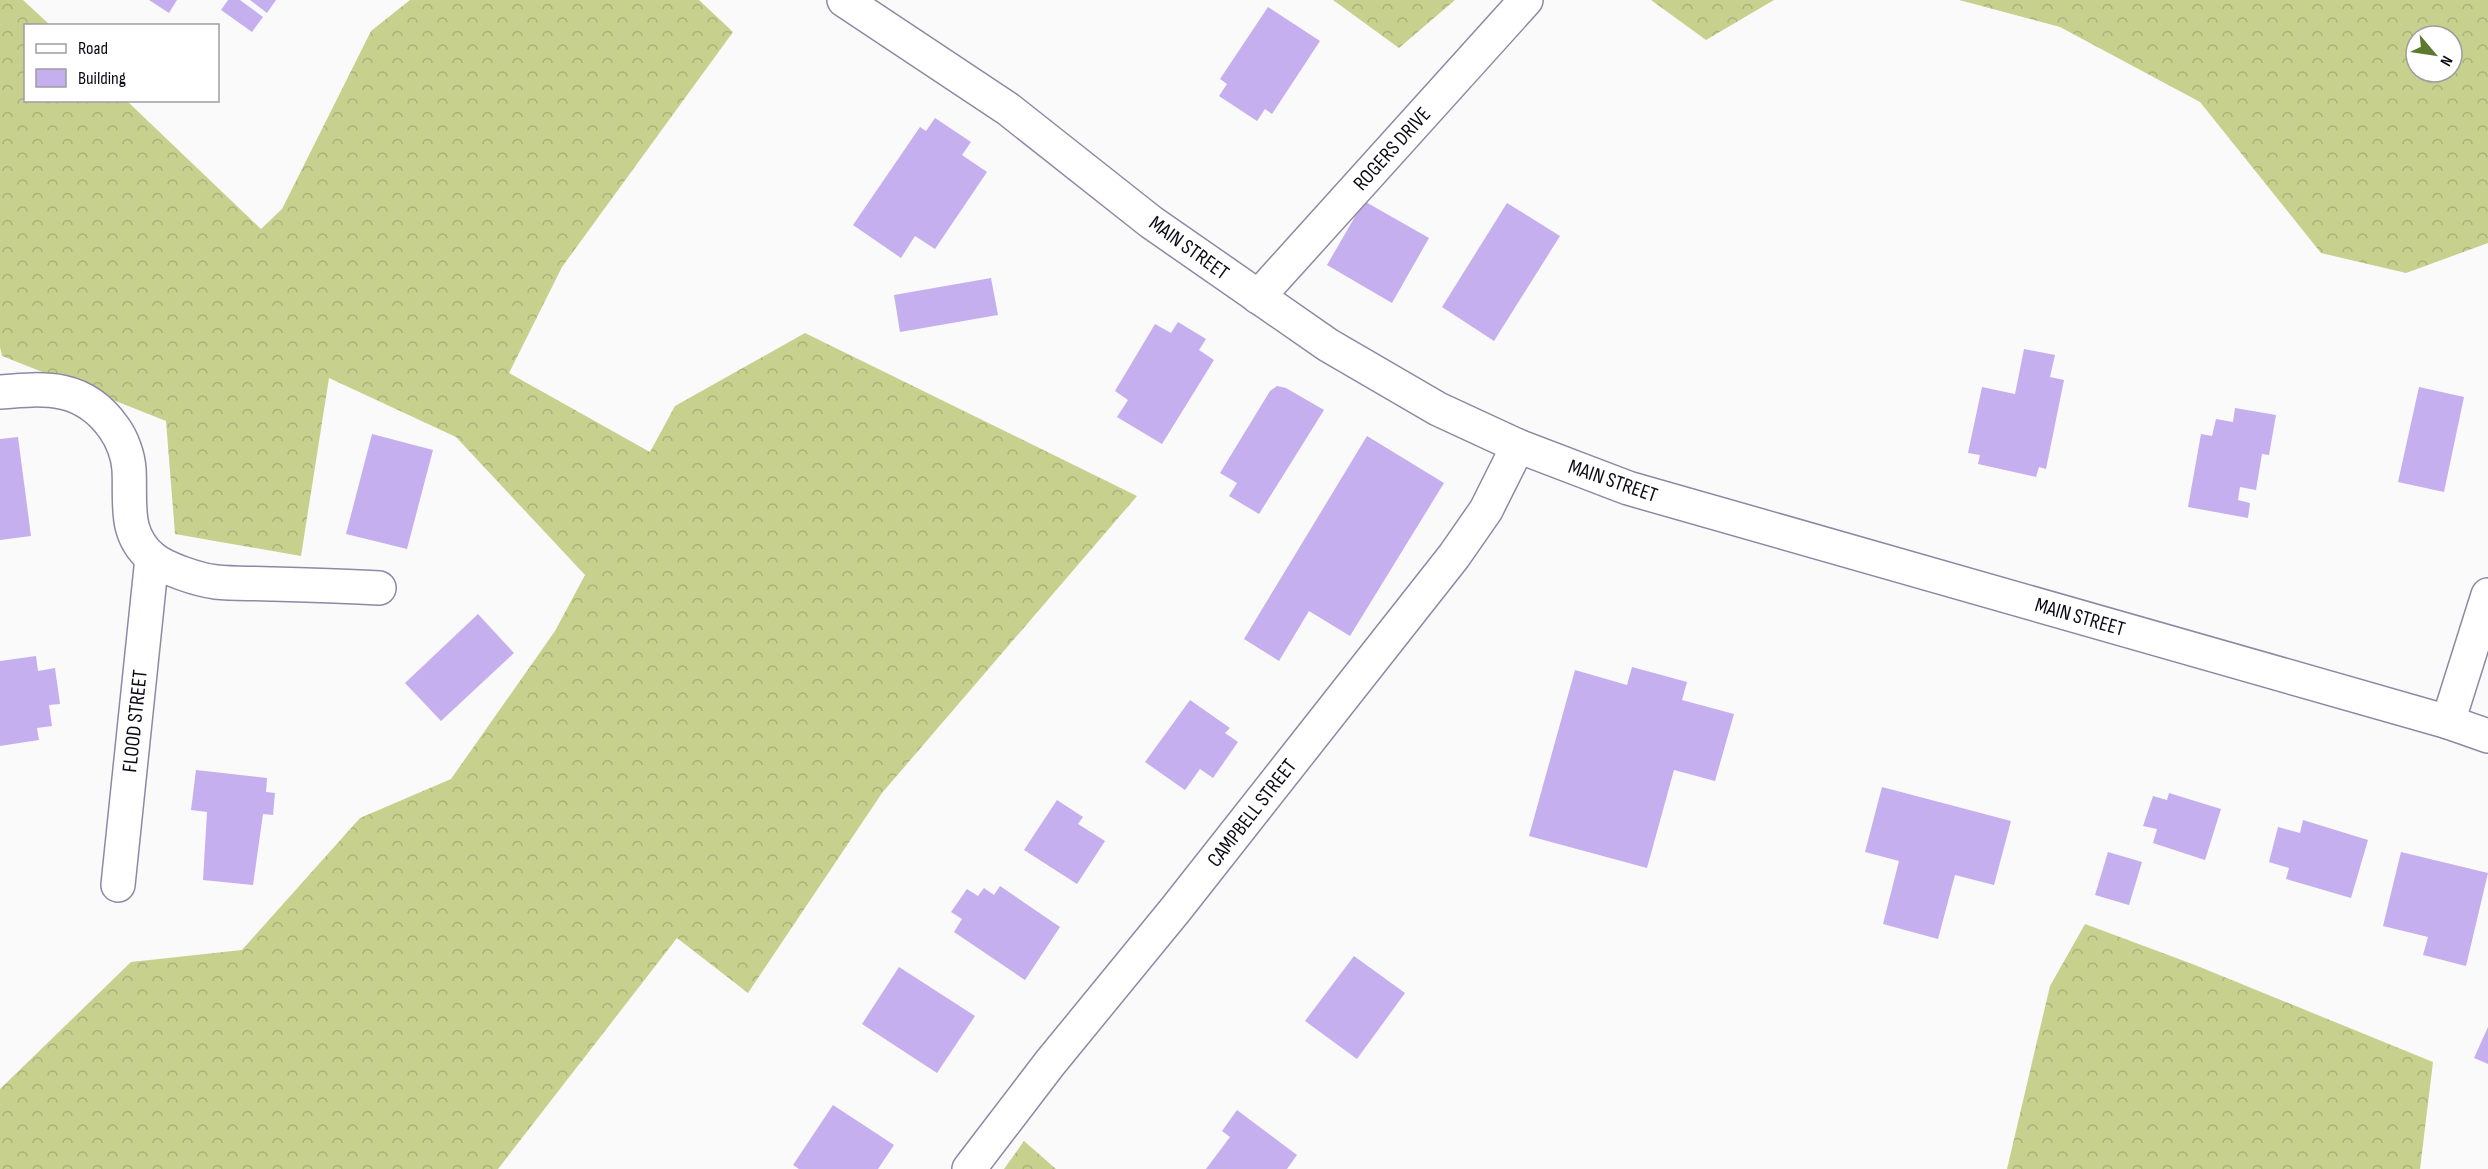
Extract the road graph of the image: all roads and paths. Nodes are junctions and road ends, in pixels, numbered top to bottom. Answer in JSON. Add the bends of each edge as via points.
{"nodes":[{"id":1,"x":844,"y":0,"type":"edge"},
{"id":2,"x":1527,"y":0,"type":"edge"},
{"id":3,"x":1258,"y":297,"type":"junction"},
{"id":4,"x":0,"y":392,"type":"edge"},
{"id":5,"x":1518,"y":446,"type":"junction"},
{"id":6,"x":152,"y":558,"type":"junction"},
{"id":7,"x":379,"y":588,"type":"dead end"},
{"id":8,"x":2488,"y":595,"type":"edge"},
{"id":9,"x":2448,"y":722,"type":"junction"},
{"id":10,"x":2488,"y":736,"type":"edge"},
{"id":11,"x":118,"y":885,"type":"dead end"},
{"id":12,"x":969,"y":1169,"type":"edge"}],
"edges":[{"from":1,"to":3,"type":"street","name":"MAIN STREET","via":[[1008,109],[1151,222]]},
{"from":2,"to":3,"type":"street","name":"ROGERS DRIVE"},
{"from":3,"to":5,"type":"street","name":"MAIN STREET","via":[[1328,345],[1438,409]]},
{"from":4,"to":6,"type":"street","via":[[56,390],[85,399],[104,414],[122,439],[129,468],[131,525]]},
{"from":5,"to":9,"type":"street","name":"MAIN STREET","via":[[1628,488]]},
{"from":5,"to":12,"type":"street","name":"CAMPBELL STREET","via":[[1486,510],[1454,556]]},
{"from":6,"to":7,"type":"street","via":[[166,567],[214,582]]},
{"from":6,"to":11,"type":"street","name":"FLOOD STREET"},
{"from":8,"to":9,"type":"street"},
{"from":9,"to":10,"type":"street","name":"MAIN STREET"}]}
